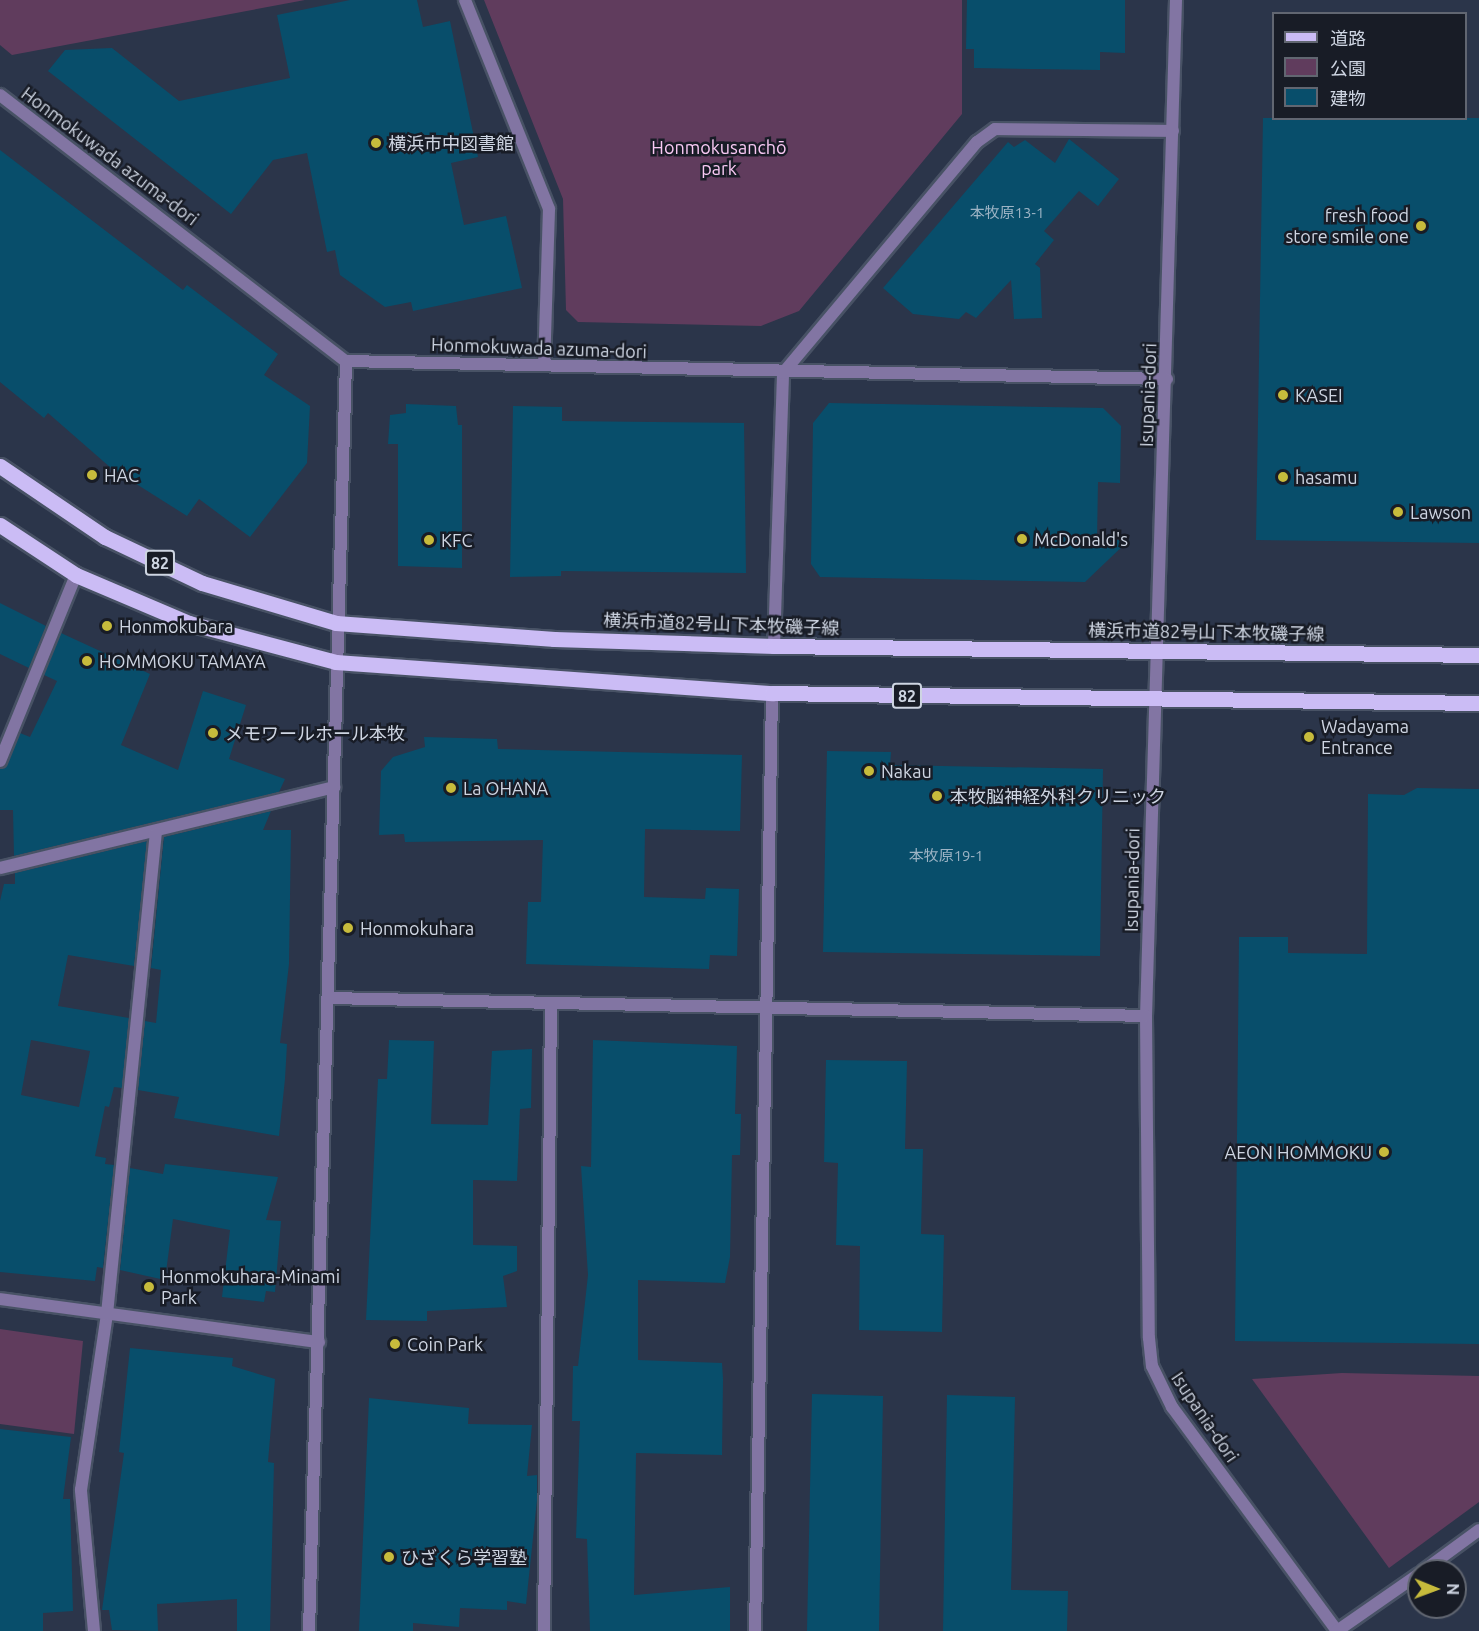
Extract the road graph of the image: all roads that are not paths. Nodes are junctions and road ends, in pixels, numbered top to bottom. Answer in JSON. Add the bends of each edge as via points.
{"nodes":[{"id":1,"x":465,"y":0,"type":"edge"},
{"id":2,"x":1176,"y":0,"type":"edge"},
{"id":3,"x":0,"y":95,"type":"edge"},
{"id":4,"x":1173,"y":131,"type":"junction"},
{"id":5,"x":346,"y":361,"type":"junction"},
{"id":6,"x":544,"y":365,"type":"junction"},
{"id":7,"x":783,"y":373,"type":"junction"},
{"id":8,"x":1167,"y":379,"type":"junction"},
{"id":9,"x":0,"y":466,"type":"edge"},
{"id":10,"x":0,"y":525,"type":"edge"},
{"id":11,"x":76,"y":575,"type":"junction"},
{"id":12,"x":336,"y":623,"type":"junction"},
{"id":13,"x":774,"y":646,"type":"junction"},
{"id":14,"x":1157,"y":651,"type":"junction"},
{"id":15,"x":1479,"y":655,"type":"edge"},
{"id":16,"x":336,"y":662,"type":"junction"},
{"id":17,"x":772,"y":693,"type":"junction"},
{"id":18,"x":1155,"y":701,"type":"junction"},
{"id":19,"x":1479,"y":703,"type":"edge"},
{"id":20,"x":0,"y":761,"type":"edge"},
{"id":21,"x":334,"y":787,"type":"junction"},
{"id":22,"x":156,"y":833,"type":"junction"},
{"id":23,"x":0,"y":868,"type":"edge"},
{"id":24,"x":329,"y":998,"type":"junction"},
{"id":25,"x":551,"y":1004,"type":"junction"},
{"id":26,"x":763,"y":1007,"type":"junction"},
{"id":27,"x":1146,"y":1016,"type":"junction"},
{"id":28,"x":0,"y":1299,"type":"edge"},
{"id":29,"x":107,"y":1314,"type":"junction"},
{"id":30,"x":319,"y":1342,"type":"junction"},
{"id":31,"x":1479,"y":1530,"type":"edge"},
{"id":32,"x":1439,"y":1559,"type":"edge"},
{"id":33,"x":1407,"y":1582,"type":"edge"},
{"id":34,"x":94,"y":1631,"type":"edge"},
{"id":35,"x":309,"y":1631,"type":"edge"},
{"id":36,"x":544,"y":1631,"type":"edge"},
{"id":37,"x":755,"y":1631,"type":"edge"},
{"id":38,"x":1337,"y":1631,"type":"edge"}],
"edges":[{"from":1,"to":6,"type":"street","via":[[549,209]]},
{"from":2,"to":4,"type":"street","name":"Isupania-dori"},
{"from":3,"to":5,"type":"street","name":"Honmokuwada azuma-dori"},
{"from":4,"to":7,"type":"street","via":[[995,129],[977,142]]},
{"from":4,"to":8,"type":"street","name":"Isupania-dori"},
{"from":5,"to":6,"type":"street","name":"Honmokuwada azuma-dori"},
{"from":5,"to":12,"type":"street"},
{"from":6,"to":7,"type":"street","name":"Honmokuwada azuma-dori"},
{"from":7,"to":8,"type":"street","name":"Honmokuwada azuma-dori"},
{"from":7,"to":13,"type":"street"},
{"from":8,"to":14,"type":"street","name":"Isupania-dori"},
{"from":9,"to":12,"type":"main road","name":"横浜市道82号山下本牧磯子線","number":"82","via":[[105,537],[202,583]]},
{"from":10,"to":11,"type":"main road","number":"82"},
{"from":11,"to":16,"type":"main road","number":"82","via":[[189,623]]},
{"from":11,"to":20,"type":"street"},
{"from":12,"to":13,"type":"main road","name":"横浜市道82号山下本牧磯子線","number":"82","via":[[554,639]]},
{"from":12,"to":16,"type":"street"},
{"from":13,"to":14,"type":"main road","name":"横浜市道82号山下本牧磯子線","number":"82"},
{"from":14,"to":15,"type":"main road","name":"横浜市道82号山下本牧磯子線","number":"82"},
{"from":14,"to":18,"type":"street","name":"Isupania-dori"},
{"from":16,"to":17,"type":"main road","number":"82"},
{"from":16,"to":21,"type":"street"},
{"from":17,"to":18,"type":"main road","number":"82"},
{"from":17,"to":26,"type":"street"},
{"from":18,"to":19,"type":"main road","number":"82"},
{"from":18,"to":27,"type":"street","name":"Isupania-dori"},
{"from":21,"to":22,"type":"street"},
{"from":21,"to":24,"type":"street"},
{"from":22,"to":23,"type":"street"},
{"from":22,"to":29,"type":"street"},
{"from":24,"to":25,"type":"street"},
{"from":24,"to":30,"type":"street"},
{"from":25,"to":26,"type":"street"},
{"from":25,"to":36,"type":"street"},
{"from":26,"to":27,"type":"street"},
{"from":26,"to":37,"type":"street"},
{"from":27,"to":38,"type":"street","name":"Isupania-dori","via":[[1152,1366],[1172,1407]]},
{"from":28,"to":29,"type":"street"},
{"from":29,"to":30,"type":"street"},
{"from":29,"to":34,"type":"street","via":[[81,1490]]},
{"from":30,"to":35,"type":"street"},
{"from":31,"to":32,"type":"street"},
{"from":33,"to":38,"type":"street"}]}
